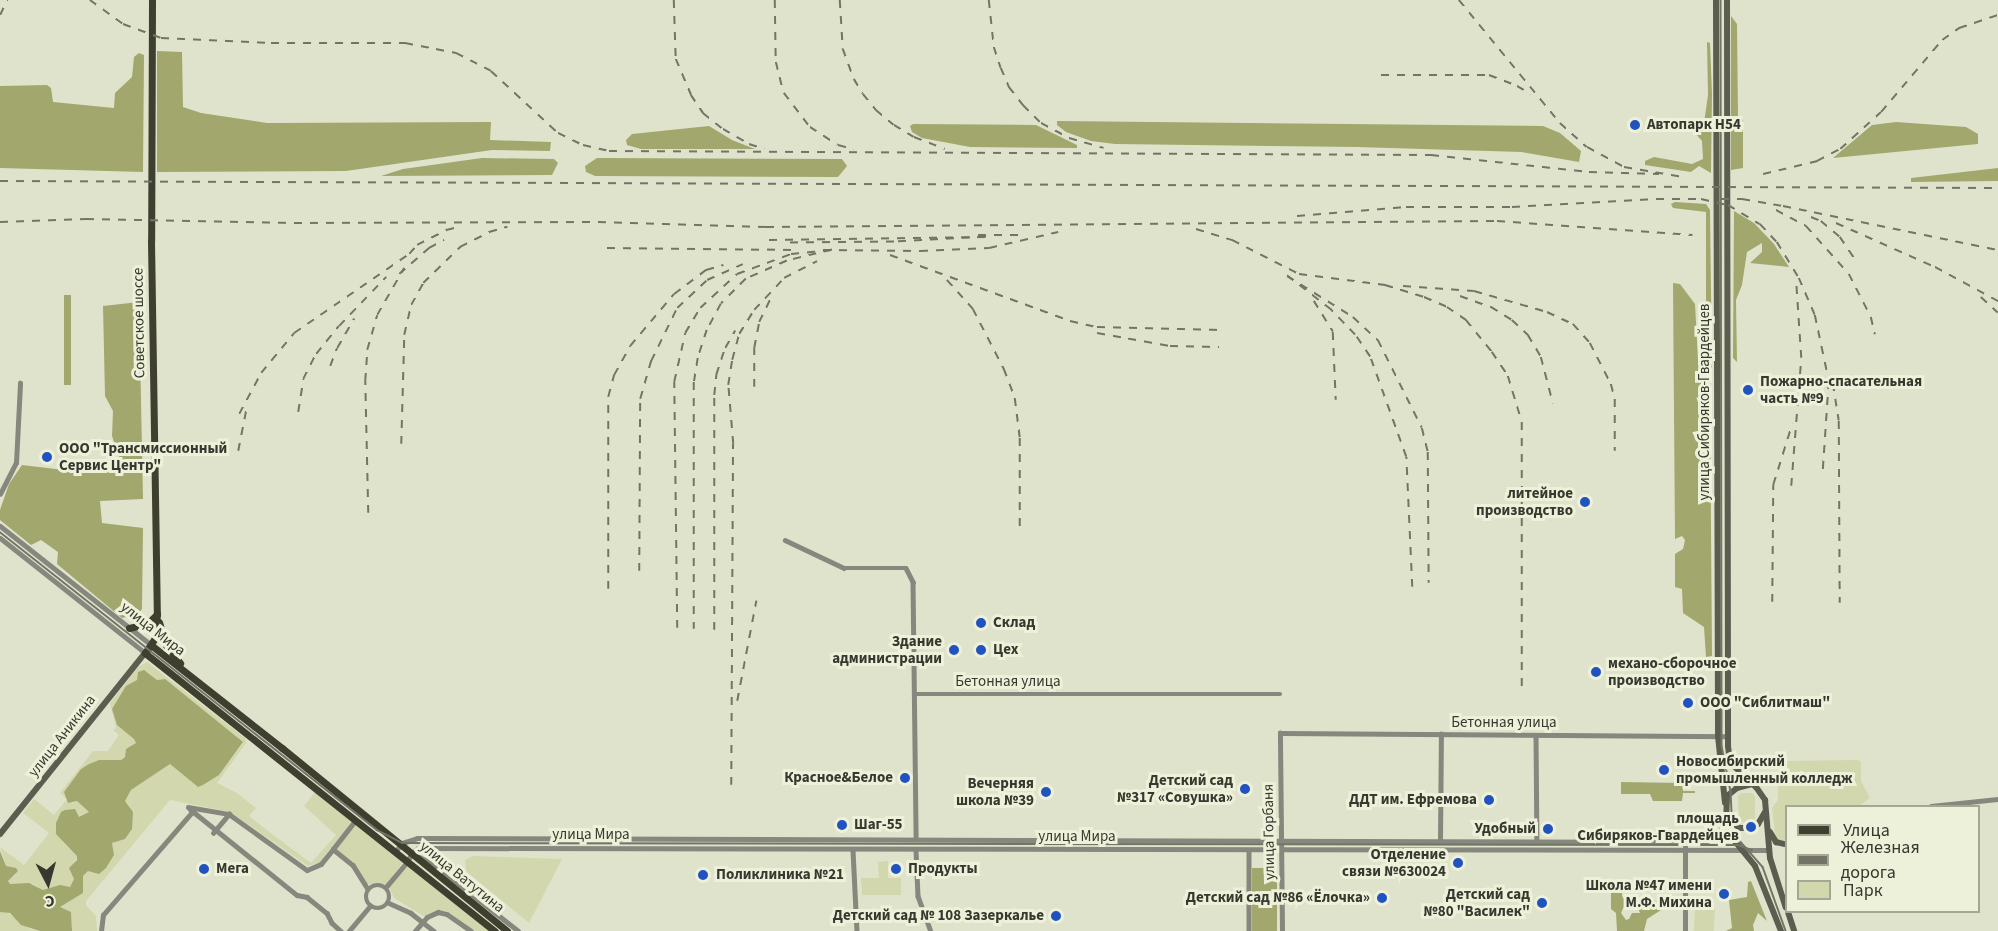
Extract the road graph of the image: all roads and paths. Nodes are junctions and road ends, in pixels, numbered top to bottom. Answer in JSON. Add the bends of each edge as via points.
{"nodes":[{"id":1,"x":152,"y":0,"type":"edge"},
{"id":2,"x":1716,"y":0,"type":"edge"},
{"id":3,"x":1727,"y":0,"type":"edge"},
{"id":4,"x":20,"y":383,"type":"dead end"},
{"id":5,"x":0,"y":494,"type":"edge"},
{"id":6,"x":0,"y":526,"type":"edge"},
{"id":7,"x":0,"y":538,"type":"edge"},
{"id":8,"x":785,"y":540,"type":"dead end"},
{"id":9,"x":1718,"y":594,"type":"junction"},
{"id":10,"x":1727,"y":594,"type":"junction"},
{"id":11,"x":157,"y":614,"type":"junction"},
{"id":12,"x":129,"y":628,"type":"junction"},
{"id":13,"x":152,"y":645,"type":"junction"},
{"id":14,"x":145,"y":653,"type":"junction"},
{"id":15,"x":191,"y":676,"type":"junction"},
{"id":16,"x":916,"y":694,"type":"junction"},
{"id":17,"x":1280,"y":694,"type":"dead end"},
{"id":18,"x":1280,"y":733,"type":"joint"},
{"id":19,"x":1441,"y":734,"type":"junction"},
{"id":20,"x":1536,"y":735,"type":"junction"},
{"id":21,"x":1718,"y":736,"type":"junction"},
{"id":22,"x":1728,"y":736,"type":"junction"},
{"id":23,"x":1752,"y":784,"type":"junction"},
{"id":24,"x":1998,"y":799,"type":"edge"},
{"id":25,"x":1725,"y":803,"type":"junction"},
{"id":26,"x":1948,"y":805,"type":"edge"},
{"id":27,"x":1766,"y":809,"type":"junction"},
{"id":28,"x":193,"y":811,"type":"junction"},
{"id":29,"x":229,"y":814,"type":"junction"},
{"id":30,"x":1725,"y":815,"type":"junction"},
{"id":31,"x":355,"y":821,"type":"junction"},
{"id":32,"x":214,"y":831,"type":"junction"},
{"id":33,"x":1769,"y":831,"type":"junction"},
{"id":34,"x":0,"y":834,"type":"edge"},
{"id":35,"x":578,"y":838,"type":"junction"},
{"id":36,"x":853,"y":839,"type":"junction"},
{"id":37,"x":916,"y":839,"type":"junction"},
{"id":38,"x":1282,"y":840,"type":"junction"},
{"id":39,"x":1440,"y":841,"type":"junction"},
{"id":40,"x":1537,"y":841,"type":"junction"},
{"id":41,"x":1685,"y":842,"type":"junction"},
{"id":42,"x":1785,"y":843,"type":"edge"},
{"id":43,"x":400,"y":845,"type":"junction"},
{"id":44,"x":434,"y":848,"type":"junction"},
{"id":45,"x":333,"y":849,"type":"junction"},
{"id":46,"x":579,"y":849,"type":"junction"},
{"id":47,"x":853,"y":849,"type":"junction"},
{"id":48,"x":916,"y":850,"type":"junction"},
{"id":49,"x":1249,"y":850,"type":"junction"},
{"id":50,"x":1282,"y":850,"type":"junction"},
{"id":51,"x":1769,"y":850,"type":"junction"},
{"id":52,"x":1685,"y":851,"type":"junction"},
{"id":53,"x":1744,"y":851,"type":"junction"},
{"id":54,"x":395,"y":852,"type":"junction"},
{"id":55,"x":412,"y":855,"type":"junction"},
{"id":56,"x":407,"y":862,"type":"junction"},
{"id":57,"x":433,"y":864,"type":"junction"},
{"id":58,"x":436,"y":879,"type":"junction"},
{"id":59,"x":386,"y":887,"type":"junction"},
{"id":60,"x":368,"y":889,"type":"junction"},
{"id":61,"x":389,"y":903,"type":"junction"},
{"id":62,"x":1785,"y":903,"type":"edge"},
{"id":63,"x":370,"y":906,"type":"junction"},
{"id":64,"x":1788,"y":913,"type":"edge"},
{"id":65,"x":423,"y":922,"type":"junction"},
{"id":66,"x":508,"y":929,"type":"edge"},
{"id":67,"x":100,"y":931,"type":"edge"},
{"id":68,"x":341,"y":931,"type":"edge"},
{"id":69,"x":349,"y":931,"type":"edge"},
{"id":70,"x":416,"y":931,"type":"edge"},
{"id":71,"x":434,"y":931,"type":"edge"},
{"id":72,"x":471,"y":931,"type":"edge"},
{"id":73,"x":495,"y":931,"type":"edge"},
{"id":74,"x":517,"y":931,"type":"edge"},
{"id":75,"x":857,"y":931,"type":"edge"},
{"id":76,"x":931,"y":931,"type":"edge"},
{"id":77,"x":1249,"y":931,"type":"edge"},
{"id":78,"x":1282,"y":931,"type":"edge"},
{"id":79,"x":1685,"y":931,"type":"edge"},
{"id":80,"x":1781,"y":931,"type":"edge"},
{"id":81,"x":1794,"y":931,"type":"edge"}],
"edges":[{"from":1,"to":11,"type":"main road","name":"Советское шоссе"},
{"from":2,"to":9,"type":"main road","name":"улица Сибиряков-Гвардейцев"},
{"from":3,"to":10,"type":"main road","name":"улица Сибиряков-Гвардейцев"},
{"from":4,"to":5,"type":"street","via":[[16,463]]},
{"from":6,"to":12,"type":"street","name":"улица Мира"},
{"from":7,"to":14,"type":"street","name":"улица Мира"},
{"from":8,"to":16,"type":"street","via":[[844,568],[906,568],[913,582]]},
{"from":9,"to":10,"type":"main road"},
{"from":9,"to":21,"type":"main road","name":"улица Сибиряков-Гвардейцев"},
{"from":10,"to":22,"type":"main road","name":"улица Сибиряков-Гвардейцев"},
{"from":11,"to":12,"type":"main road","via":[[147,624]]},
{"from":11,"to":13,"type":"main road","name":"Советское шоссе"},
{"from":11,"to":15,"type":"main road","via":[[166,645]]},
{"from":12,"to":13,"type":"street","name":"улица Мира"},
{"from":13,"to":14,"type":"main road"},
{"from":13,"to":15,"type":"main road","name":"улица Мира"},
{"from":14,"to":31,"type":"main road","name":"улица Мира"},
{"from":14,"to":34,"type":"main road","name":"улица Аникина"},
{"from":15,"to":43,"type":"main road","name":"улица Мира"},
{"from":16,"to":17,"type":"street","name":"Бетонная улица"},
{"from":16,"to":37,"type":"street"},
{"from":18,"to":19,"type":"street","name":"Бетонная улица"},
{"from":18,"to":38,"type":"street","name":"улица Горбаня"},
{"from":19,"to":20,"type":"street","name":"Бетонная улица"},
{"from":19,"to":39,"type":"street"},
{"from":20,"to":21,"type":"street","name":"Бетонная улица"},
{"from":20,"to":40,"type":"street"},
{"from":21,"to":22,"type":"street","name":"Бетонная улица"},
{"from":21,"to":25,"type":"main road","name":"улица Сибиряков-Гвардейцев"},
{"from":22,"to":23,"type":"main road","name":"улица Сибиряков-Гвардейцев","via":[[1730,762]]},
{"from":23,"to":25,"type":"main road","via":[[1733,790]]},
{"from":23,"to":27,"type":"main road","via":[[1762,793]]},
{"from":24,"to":26,"type":"street"},
{"from":25,"to":30,"type":"main road"},
{"from":27,"to":30,"type":"main road","via":[[1758,824],[1749,828],[1731,823]]},
{"from":27,"to":33,"type":"main road"},
{"from":28,"to":29,"type":"street","via":[[188,807]]},
{"from":28,"to":32,"type":"street"},
{"from":28,"to":67,"type":"street","via":[[103,915]]},
{"from":29,"to":32,"type":"street"},
{"from":29,"to":45,"type":"street","via":[[307,870],[321,864]]},
{"from":30,"to":41,"type":"street","via":[[1719,835],[1705,842]]},
{"from":30,"to":53,"type":"main road","via":[[1728,830]]},
{"from":31,"to":45,"type":"street"},
{"from":31,"to":54,"type":"main road","name":"улица Мира"},
{"from":32,"to":68,"type":"street","via":[[297,894],[307,897]]},
{"from":33,"to":42,"type":"main road","via":[[1776,842]]},
{"from":33,"to":51,"type":"main road"},
{"from":35,"to":36,"type":"street","name":"улица Мира"},
{"from":35,"to":43,"type":"street","name":"улица Мира","via":[[417,838]]},
{"from":35,"to":46,"type":"street"},
{"from":36,"to":37,"type":"street","name":"улица Мира"},
{"from":36,"to":47,"type":"street"},
{"from":37,"to":38,"type":"street","name":"улица Мира"},
{"from":37,"to":48,"type":"street"},
{"from":38,"to":39,"type":"street","name":"улица Мира"},
{"from":38,"to":50,"type":"street","name":"улица Горбаня"},
{"from":39,"to":40,"type":"street","name":"улица Мира"},
{"from":40,"to":41,"type":"street","name":"улица Мира"},
{"from":41,"to":52,"type":"street"},
{"from":42,"to":51,"type":"street"},
{"from":43,"to":54,"type":"street"},
{"from":43,"to":55,"type":"main road","name":"улица Ватутина"},
{"from":44,"to":46,"type":"street","name":"улица Мира"},
{"from":44,"to":55,"type":"street","name":"улица Мира","via":[[418,848]]},
{"from":44,"to":57,"type":"street"},
{"from":45,"to":60,"type":"street","via":[[353,865]]},
{"from":46,"to":47,"type":"street","name":"улица Мира"},
{"from":47,"to":48,"type":"street","name":"улица Мира"},
{"from":47,"to":75,"type":"street"},
{"from":48,"to":49,"type":"street","name":"улица Мира"},
{"from":48,"to":76,"type":"street","via":[[918,896]]},
{"from":49,"to":50,"type":"street","name":"улица Мира"},
{"from":49,"to":77,"type":"street","name":"улица Горбаня"},
{"from":50,"to":52,"type":"street","name":"улица Мира"},
{"from":50,"to":78,"type":"street","name":"улица Горбаня"},
{"from":51,"to":53,"type":"street","name":"улица Мира"},
{"from":51,"to":62,"type":"main road"},
{"from":52,"to":53,"type":"street","name":"улица Мира"},
{"from":52,"to":79,"type":"street"},
{"from":53,"to":80,"type":"main road","via":[[1755,866]]},
{"from":54,"to":56,"type":"main road","name":"улица Мира"},
{"from":55,"to":56,"type":"street"},
{"from":55,"to":57,"type":"street"},
{"from":55,"to":58,"type":"main road","name":"улица Ватутина"},
{"from":56,"to":58,"type":"main road","name":"улица Ватутина"},
{"from":56,"to":59,"type":"street"},
{"from":57,"to":66,"type":"street"},
{"from":58,"to":66,"type":"main road","name":"улица Ватутина"},
{"from":58,"to":73,"type":"main road","name":"улица Ватутина"},
{"from":59,"to":60,"type":"street","via":[[378,884]]},
{"from":59,"to":61,"type":"street"},
{"from":60,"to":63,"type":"street","via":[[366,900]]},
{"from":61,"to":63,"type":"street","via":[[380,909]]},
{"from":61,"to":65,"type":"street"},
{"from":63,"to":69,"type":"street"},
{"from":64,"to":81,"type":"main road"},
{"from":65,"to":70,"type":"street"},
{"from":65,"to":71,"type":"street"},
{"from":65,"to":72,"type":"street","via":[[442,913]]},
{"from":66,"to":74,"type":"street"}]}
